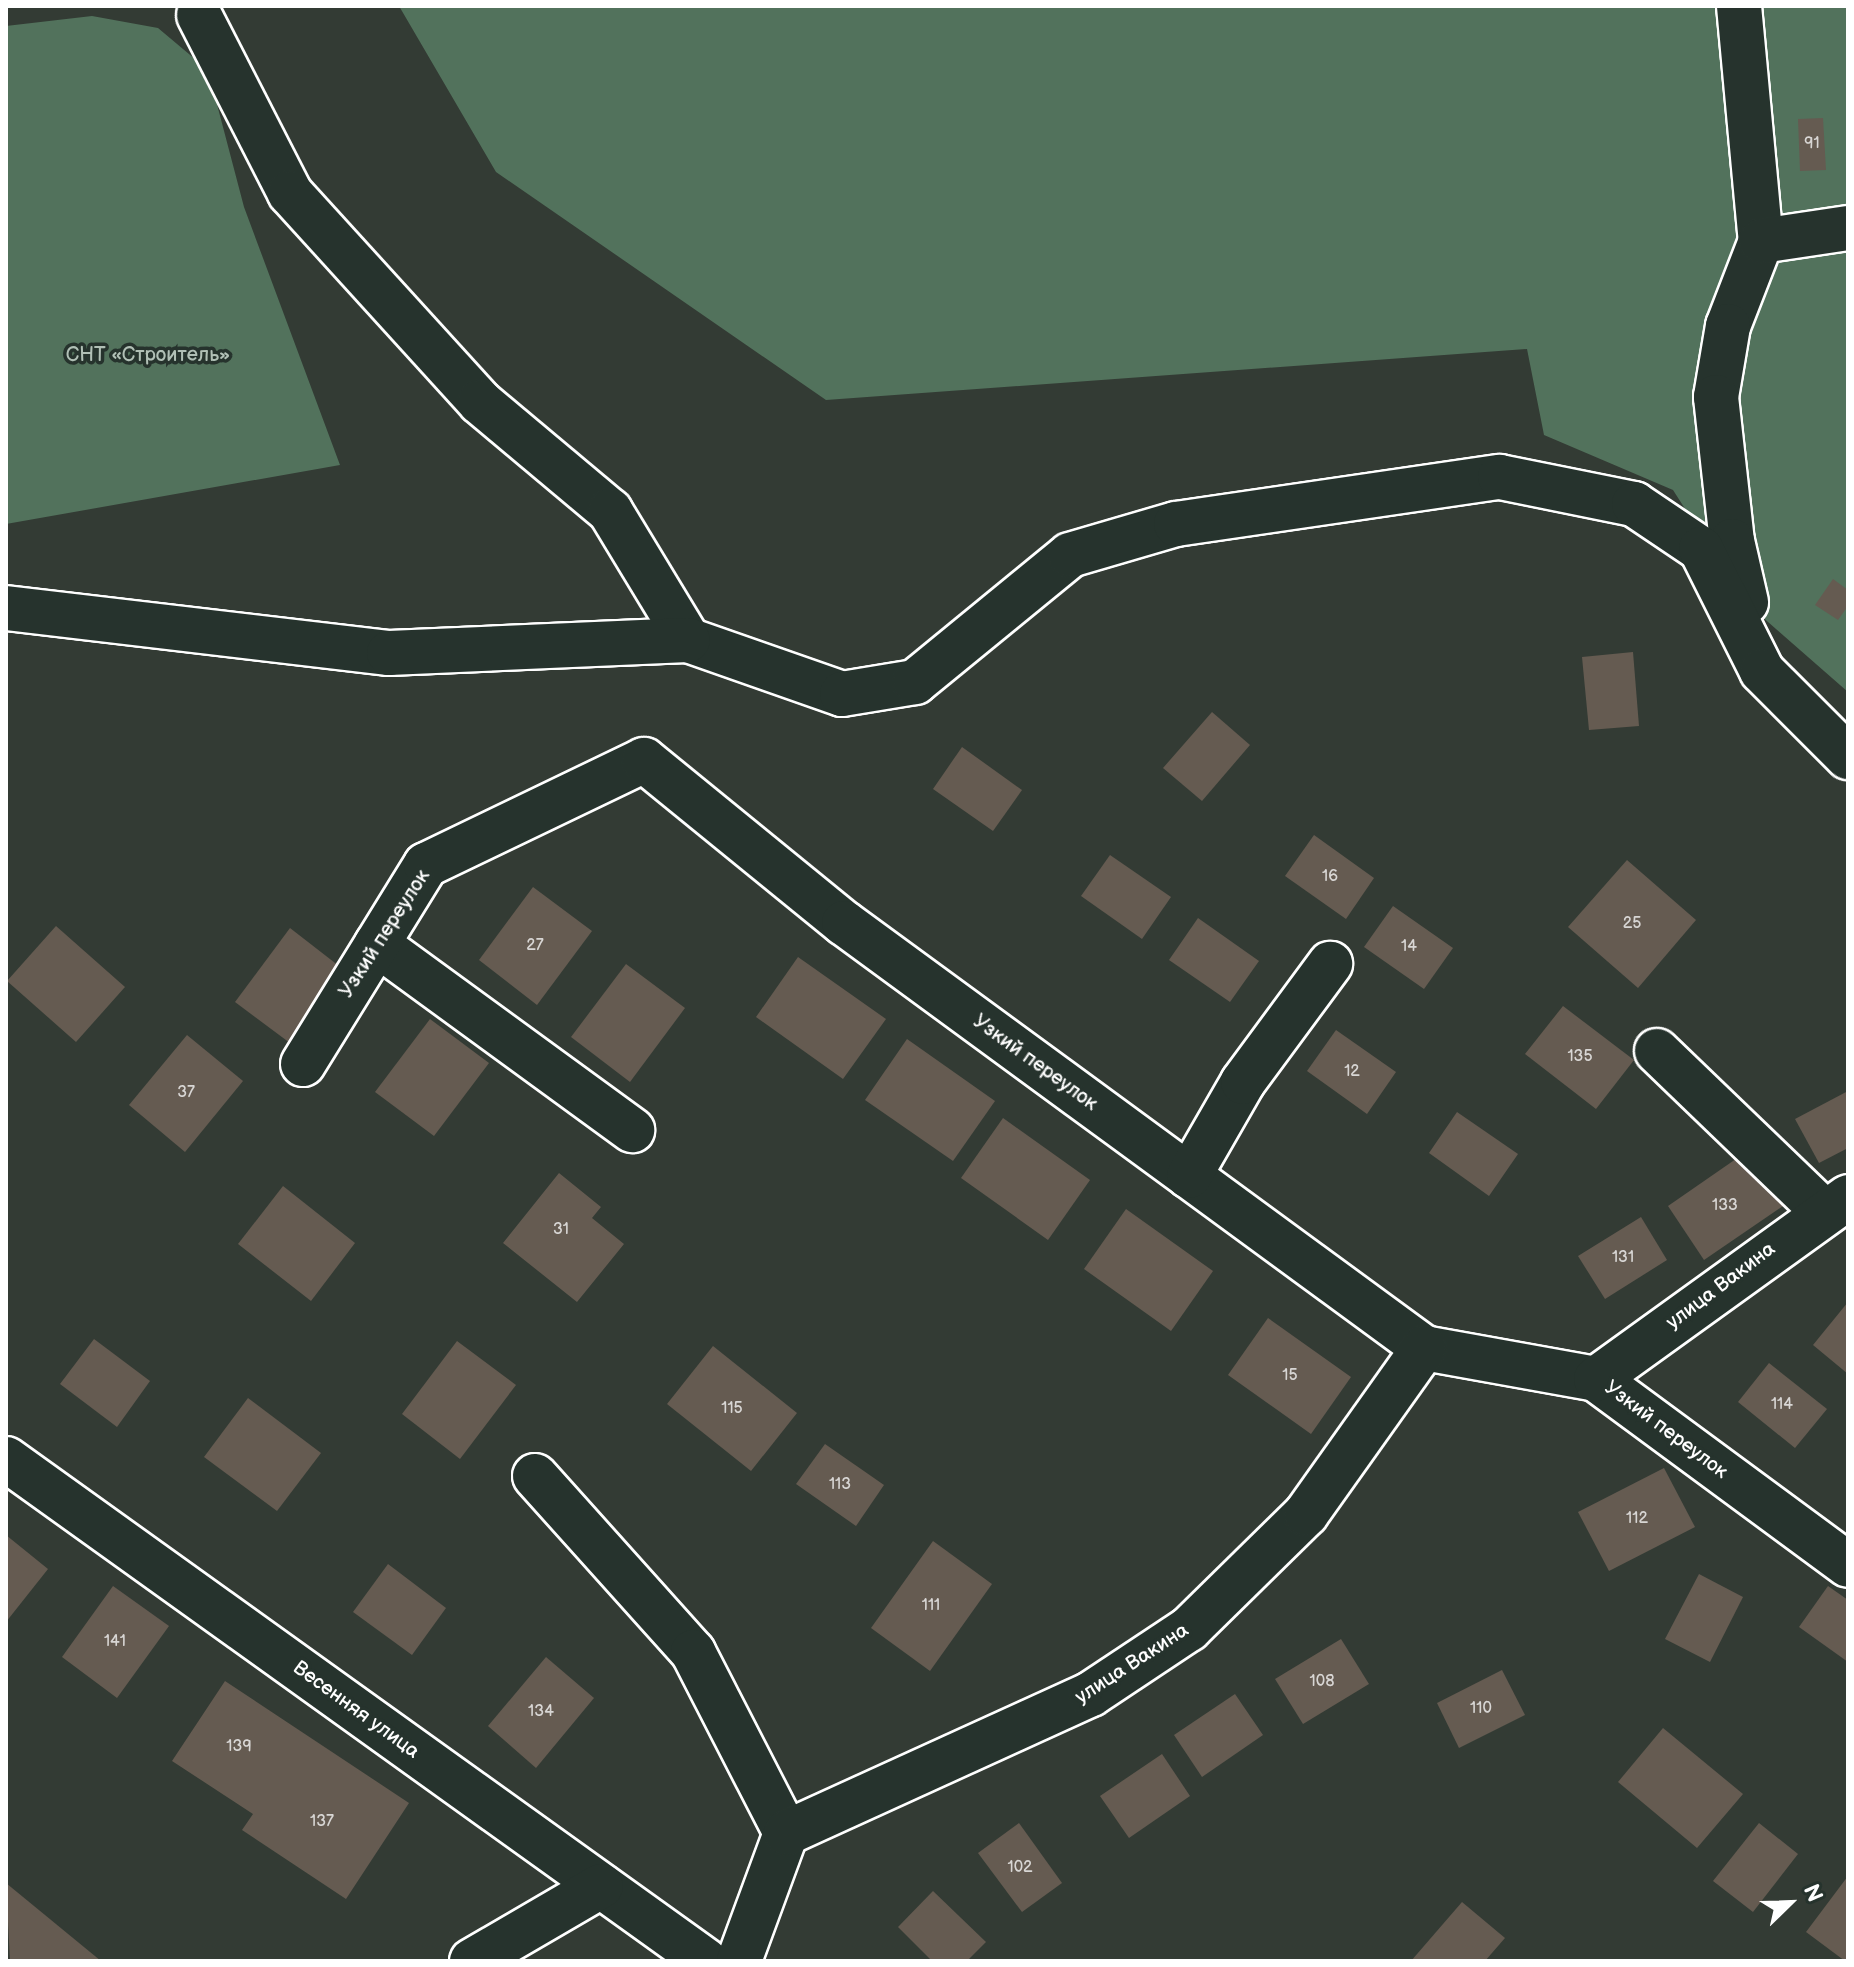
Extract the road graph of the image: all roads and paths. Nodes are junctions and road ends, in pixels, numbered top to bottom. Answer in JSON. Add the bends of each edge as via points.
{"nodes":[{"id":1,"x":1739,"y":6,"type":"edge"},
{"id":2,"x":199,"y":15,"type":"dead end"},
{"id":3,"x":1848,"y":228,"type":"edge"},
{"id":4,"x":1761,"y":241,"type":"junction"},
{"id":5,"x":6,"y":608,"type":"edge"},
{"id":6,"x":688,"y":640,"type":"junction"},
{"id":7,"x":1762,"y":671,"type":"junction"},
{"id":8,"x":1848,"y":757,"type":"edge"},
{"id":9,"x":377,"y":944,"type":"junction"},
{"id":10,"x":1330,"y":964,"type":"dead end"},
{"id":11,"x":1657,"y":1051,"type":"dead end"},
{"id":12,"x":303,"y":1064,"type":"dead end"},
{"id":13,"x":632,"y":1130,"type":"dead end"},
{"id":14,"x":1189,"y":1176,"type":"junction"},
{"id":15,"x":1835,"y":1204,"type":"edge"},
{"id":16,"x":1424,"y":1348,"type":"junction"},
{"id":17,"x":1596,"y":1379,"type":"junction"},
{"id":18,"x":6,"y":1459,"type":"edge"},
{"id":19,"x":535,"y":1476,"type":"dead end"},
{"id":20,"x":1848,"y":1565,"type":"edge"},
{"id":21,"x":786,"y":1833,"type":"junction"},
{"id":22,"x":601,"y":1886,"type":"junction"},
{"id":23,"x":472,"y":1961,"type":"edge"},
{"id":24,"x":706,"y":1961,"type":"edge"},
{"id":25,"x":739,"y":1961,"type":"edge"}],
"edges":[{"from":1,"to":4,"type":"street"},
{"from":2,"to":6,"type":"street","via":[[290,193],[480,402],[610,511]]},
{"from":3,"to":4,"type":"street"},
{"from":4,"to":7,"type":"street","via":[[1728,326],[1716,397],[1732,541]]},
{"from":5,"to":6,"type":"street","via":[[389,653]]},
{"from":6,"to":7,"type":"street","via":[[842,694],[915,682],[1070,555],[1176,524],[1500,477],[1634,504],[1701,549]]},
{"from":7,"to":8,"type":"street"},
{"from":9,"to":12,"type":"street","name":"Узкий переулок"},
{"from":9,"to":13,"type":"street"},
{"from":9,"to":14,"type":"street","name":"Узкий переулок","via":[[426,865],[644,760],[844,923]]},
{"from":10,"to":14,"type":"street","via":[[1243,1082]]},
{"from":11,"to":15,"type":"street"},
{"from":14,"to":16,"type":"street","name":"Узкий переулок"},
{"from":15,"to":17,"type":"street","name":"улица Вакина"},
{"from":16,"to":17,"type":"street","name":"Узкий переулок"},
{"from":16,"to":21,"type":"street","name":"улица Вакина","via":[[1306,1514],[1189,1629],[1091,1694]]},
{"from":17,"to":20,"type":"street","name":"Узкий переулок"},
{"from":18,"to":22,"type":"street","name":"Весенняя улица"},
{"from":19,"to":21,"type":"street","via":[[693,1652]]},
{"from":21,"to":25,"type":"street"},
{"from":22,"to":23,"type":"street"},
{"from":22,"to":24,"type":"street","name":"Весенняя улица"}]}
